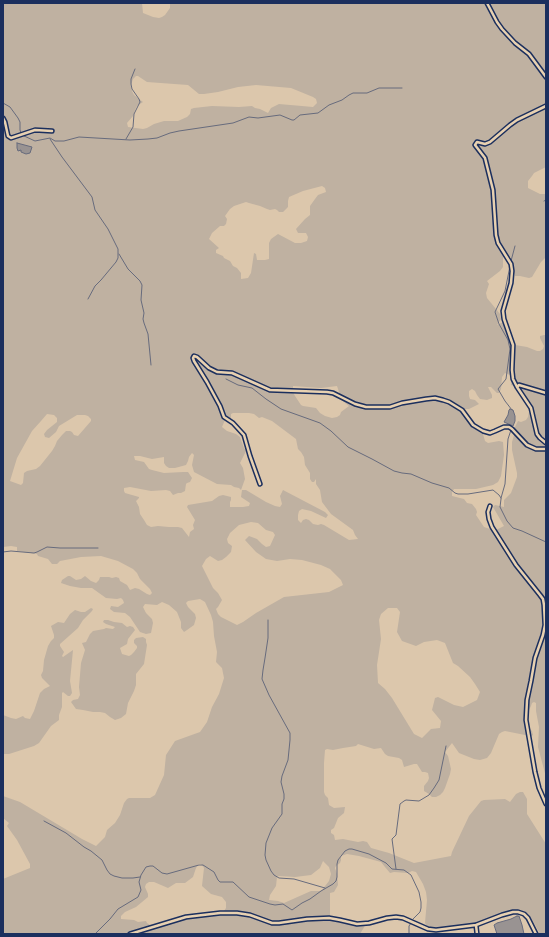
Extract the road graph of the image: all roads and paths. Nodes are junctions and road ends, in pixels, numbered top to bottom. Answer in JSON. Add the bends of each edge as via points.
{"nodes":[{"id":1,"x":487,"y":3,"type":"edge"},
{"id":2,"x":546,"y":78,"type":"edge"},
{"id":3,"x":546,"y":106,"type":"edge"},
{"id":4,"x":3,"y":118,"type":"edge"},
{"id":5,"x":52,"y":131,"type":"dead end"},
{"id":6,"x":517,"y":386,"type":"junction"},
{"id":7,"x":546,"y":393,"type":"edge"},
{"id":8,"x":546,"y":442,"type":"edge"},
{"id":9,"x":546,"y":449,"type":"edge"},
{"id":10,"x":260,"y":484,"type":"dead end"},
{"id":11,"x":490,"y":506,"type":"dead end"},
{"id":12,"x":546,"y":804,"type":"edge"},
{"id":13,"x":476,"y":925,"type":"junction"},
{"id":14,"x":130,"y":934,"type":"edge"},
{"id":15,"x":477,"y":934,"type":"edge"},
{"id":16,"x":536,"y":934,"type":"edge"}],
"edges":[{"from":1,"to":2,"type":"street","via":[[502,30],[529,54]]},
{"from":3,"to":6,"type":"street","via":[[517,120],[490,142],[477,142],[475,145],[485,158],[494,190],[498,243],[511,264],[511,283],[503,311],[513,345],[512,370]]},
{"from":4,"to":5,"type":"street","via":[[8,136],[11,138],[35,130]]},
{"from":6,"to":7,"type":"street"},
{"from":6,"to":8,"type":"street","via":[[531,408],[540,438]]},
{"from":9,"to":10,"type":"street","via":[[536,449],[527,445],[508,427],[490,433],[483,431],[472,425],[462,410],[436,398],[390,407],[366,407],[333,393],[270,390],[232,373],[217,372],[194,356],[194,361],[224,417],[244,435]]},
{"from":11,"to":12,"type":"street","via":[[488,519],[492,527],[516,565],[540,594],[544,605],[545,625],[535,658],[526,720],[535,772]]},
{"from":13,"to":14,"type":"street","via":[[436,930],[396,917],[357,924],[329,918],[272,923],[250,915],[226,913],[186,918]]},
{"from":13,"to":15,"type":"street"},
{"from":13,"to":16,"type":"street","via":[[518,912],[528,918]]}]}
